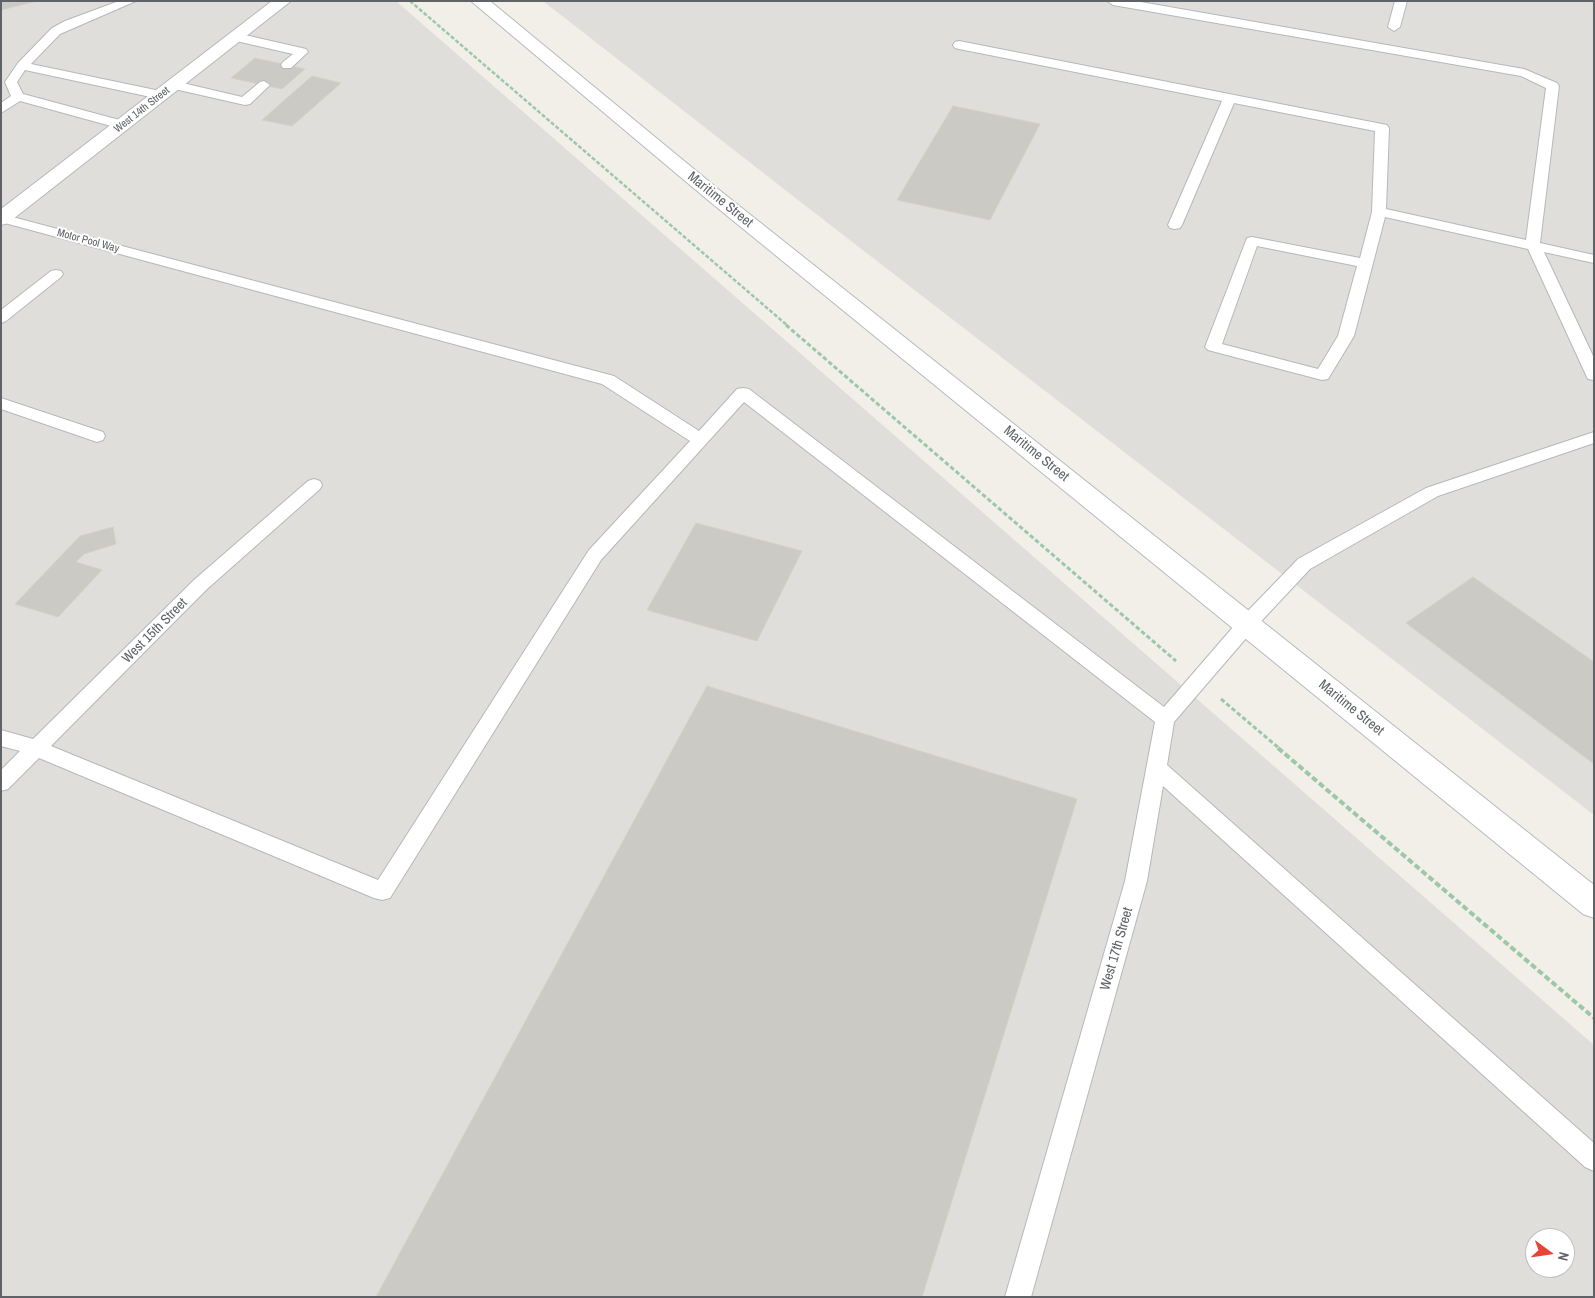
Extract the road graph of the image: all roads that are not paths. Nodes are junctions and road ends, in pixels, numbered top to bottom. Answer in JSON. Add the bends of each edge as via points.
{"nodes":[{"id":1,"x":130,"y":1,"type":"edge"},
{"id":2,"x":283,"y":1,"type":"edge"},
{"id":3,"x":479,"y":1,"type":"edge"},
{"id":4,"x":1113,"y":1,"type":"edge"},
{"id":5,"x":1401,"y":1,"type":"edge"},
{"id":6,"x":1394,"y":27,"type":"dead end"},
{"id":7,"x":236,"y":37,"type":"junction"},
{"id":8,"x":959,"y":45,"type":"dead end"},
{"id":9,"x":287,"y":65,"type":"dead end"},
{"id":10,"x":22,"y":66,"type":"junction"},
{"id":11,"x":264,"y":85,"type":"dead end"},
{"id":12,"x":167,"y":90,"type":"junction"},
{"id":13,"x":18,"y":97,"type":"junction"},
{"id":14,"x":1230,"y":98,"type":"junction"},
{"id":15,"x":1,"y":109,"type":"edge"},
{"id":16,"x":122,"y":125,"type":"junction"},
{"id":17,"x":1379,"y":212,"type":"junction"},
{"id":18,"x":2,"y":219,"type":"edge"},
{"id":19,"x":1175,"y":226,"type":"dead end"},
{"id":20,"x":1534,"y":245,"type":"junction"},
{"id":21,"x":1594,"y":259,"type":"edge"},
{"id":22,"x":1365,"y":263,"type":"junction"},
{"id":23,"x":56,"y":274,"type":"dead end"},
{"id":24,"x":1,"y":318,"type":"edge"},
{"id":25,"x":1594,"y":375,"type":"edge"},
{"id":26,"x":1,"y":403,"type":"edge"},
{"id":27,"x":97,"y":436,"type":"dead end"},
{"id":28,"x":1594,"y":437,"type":"edge"},
{"id":29,"x":700,"y":440,"type":"junction"},
{"id":30,"x":314,"y":485,"type":"dead end"},
{"id":31,"x":1247,"y":624,"type":"junction"},
{"id":32,"x":1165,"y":719,"type":"junction"},
{"id":33,"x":1,"y":738,"type":"edge"},
{"id":34,"x":36,"y":748,"type":"junction"},
{"id":35,"x":1157,"y":768,"type":"junction"},
{"id":36,"x":1,"y":783,"type":"edge"},
{"id":37,"x":1594,"y":904,"type":"edge"},
{"id":38,"x":1594,"y":1160,"type":"edge"},
{"id":39,"x":1018,"y":1297,"type":"edge"}],
"edges":[{"from":1,"to":10,"type":"lane","via":[[56,31]]},
{"from":2,"to":7,"type":"main road","name":"West 14th Street"},
{"from":3,"to":31,"type":"main road","name":"Maritime Street","via":[[716,197]]},
{"from":4,"to":20,"type":"lane","via":[[1524,73],[1553,86]]},
{"from":5,"to":6,"type":"lane"},
{"from":7,"to":9,"type":"lane","via":[[302,52]]},
{"from":7,"to":12,"type":"main road","name":"West 14th Street"},
{"from":8,"to":14,"type":"lane"},
{"from":10,"to":12,"type":"lane"},
{"from":10,"to":13,"type":"lane","via":[[12,82]]},
{"from":11,"to":12,"type":"lane","via":[[245,100]]},
{"from":12,"to":16,"type":"main road","name":"West 14th Street"},
{"from":13,"to":15,"type":"lane"},
{"from":13,"to":16,"type":"lane"},
{"from":14,"to":17,"type":"lane","via":[[1382,128]]},
{"from":14,"to":19,"type":"lane"},
{"from":16,"to":18,"type":"main road","name":"West 14th Street"},
{"from":17,"to":20,"type":"lane"},
{"from":17,"to":22,"type":"lane"},
{"from":18,"to":29,"type":"lane","name":"Motor Pool Way","via":[[608,380]]},
{"from":20,"to":21,"type":"lane"},
{"from":20,"to":25,"type":"lane"},
{"from":22,"to":22,"type":"lane","via":[[1346,336],[1322,375],[1213,347],[1252,241]]},
{"from":23,"to":24,"type":"lane"},
{"from":26,"to":27,"type":"lane"},
{"from":28,"to":31,"type":"lane","via":[[1432,492],[1304,564]]},
{"from":29,"to":32,"type":"lane","via":[[742,393]]},
{"from":29,"to":34,"type":"lane","via":[[595,555],[382,891]]},
{"from":30,"to":34,"type":"lane","name":"West 15th Street","via":[[200,585]]},
{"from":31,"to":32,"type":"lane"},
{"from":31,"to":37,"type":"main road","name":"Maritime Street"},
{"from":32,"to":35,"type":"lane","name":"West 17th Street"},
{"from":33,"to":34,"type":"lane"},
{"from":34,"to":36,"type":"lane","name":"West 15th Street"},
{"from":35,"to":38,"type":"lane"},
{"from":35,"to":39,"type":"lane","name":"West 17th Street","via":[[1136,881]]}]}
